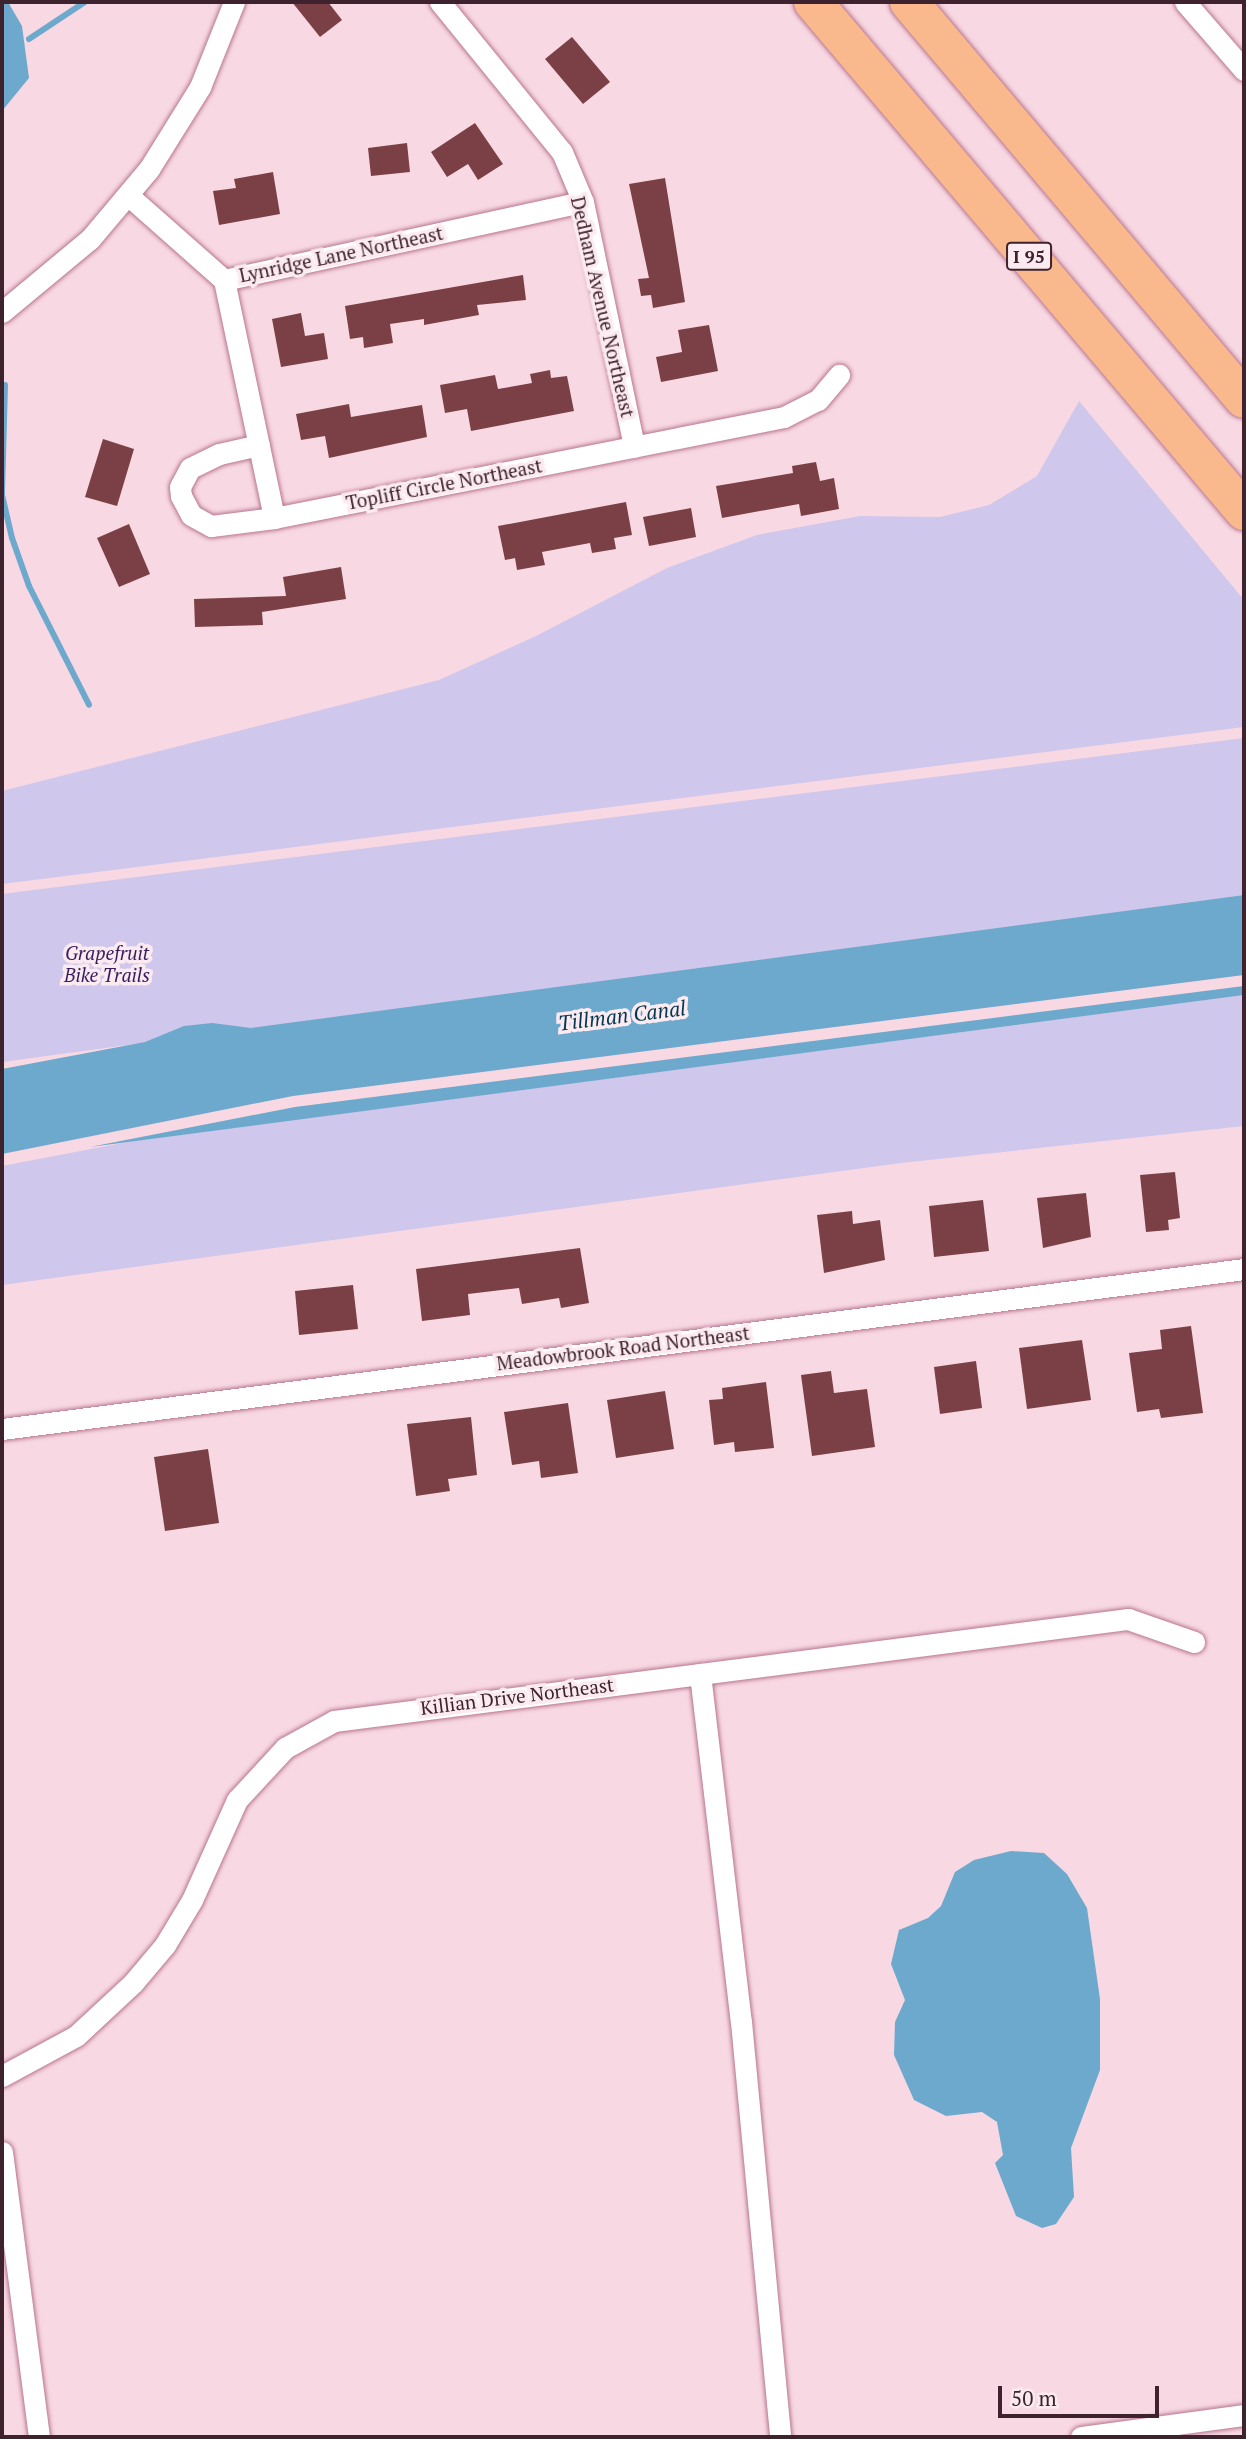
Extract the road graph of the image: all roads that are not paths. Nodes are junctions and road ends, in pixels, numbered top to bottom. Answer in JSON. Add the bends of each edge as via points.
{"nodes":[{"id":1,"x":234,"y":2,"type":"edge"},
{"id":2,"x":440,"y":2,"type":"edge"},
{"id":3,"x":813,"y":2,"type":"edge"},
{"id":4,"x":909,"y":2,"type":"edge"},
{"id":5,"x":1185,"y":2,"type":"edge"},
{"id":6,"x":1244,"y":70,"type":"edge"},
{"id":7,"x":129,"y":197,"type":"junction"},
{"id":8,"x":583,"y":202,"type":"junction"},
{"id":9,"x":224,"y":280,"type":"junction"},
{"id":10,"x":2,"y":312,"type":"edge"},
{"id":11,"x":839,"y":374,"type":"dead end"},
{"id":12,"x":1244,"y":399,"type":"edge"},
{"id":13,"x":258,"y":445,"type":"junction"},
{"id":14,"x":634,"y":447,"type":"junction"},
{"id":15,"x":1244,"y":511,"type":"edge"},
{"id":16,"x":274,"y":518,"type":"junction"},
{"id":17,"x":1244,"y":1269,"type":"edge"},
{"id":18,"x":2,"y":1429,"type":"edge"},
{"id":19,"x":1194,"y":1642,"type":"dead end"},
{"id":20,"x":700,"y":1674,"type":"junction"},
{"id":21,"x":2,"y":2076,"type":"edge"},
{"id":22,"x":2,"y":2152,"type":"edge"},
{"id":23,"x":1244,"y":2415,"type":"edge"},
{"id":24,"x":39,"y":2437,"type":"edge"},
{"id":25,"x":780,"y":2437,"type":"edge"},
{"id":26,"x":1081,"y":2437,"type":"edge"}],
"edges":[{"from":1,"to":7,"type":"street","via":[[200,87],[176,132]]},
{"from":2,"to":8,"type":"street","name":"Dedham Avenue Northeast","via":[[562,152]]},
{"from":3,"to":15,"type":"highway","number":"I 95"},
{"from":4,"to":12,"type":"highway"},
{"from":5,"to":6,"type":"street"},
{"from":7,"to":9,"type":"street","name":"Lynridge Lane Northeast"},
{"from":7,"to":10,"type":"street","via":[[51,275]]},
{"from":8,"to":9,"type":"street","name":"Lynridge Lane Northeast"},
{"from":8,"to":14,"type":"street","name":"Dedham Avenue Northeast"},
{"from":9,"to":13,"type":"street"},
{"from":11,"to":14,"type":"street","name":"Topliff Circle Northeast","via":[[818,400],[784,417]]},
{"from":13,"to":16,"type":"street"},
{"from":13,"to":16,"type":"street","name":"Topliff Circle Northeast","via":[[219,454],[190,468],[180,487],[181,496],[191,515],[211,527]]},
{"from":14,"to":16,"type":"street","name":"Topliff Circle Northeast"},
{"from":17,"to":18,"type":"street","name":"Meadowbrook Road Northeast"},
{"from":19,"to":20,"type":"street","name":"Killian Drive Northeast","via":[[1128,1619]]},
{"from":20,"to":21,"type":"street","name":"Killian Drive Northeast","via":[[378,1712],[334,1721],[285,1748],[237,1800],[192,1900],[165,1945],[133,1983],[76,2036]]},
{"from":20,"to":25,"type":"street","via":[[741,2022]]},
{"from":22,"to":24,"type":"street"},
{"from":23,"to":26,"type":"street"}]}
